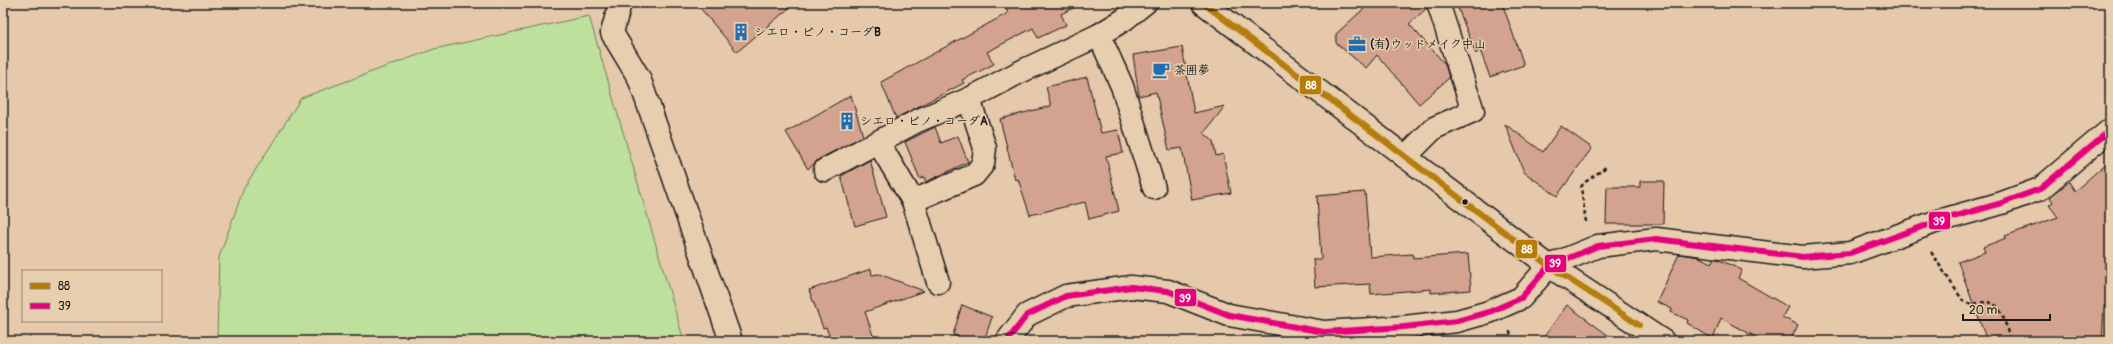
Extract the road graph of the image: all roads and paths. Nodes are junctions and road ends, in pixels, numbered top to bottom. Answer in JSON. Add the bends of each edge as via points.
{"nodes":[{"id":1,"x":620,"y":3,"type":"edge"},
{"id":2,"x":1145,"y":3,"type":"edge"},
{"id":3,"x":1202,"y":3,"type":"edge"},
{"id":4,"x":1438,"y":3,"type":"edge"},
{"id":5,"x":1099,"y":35,"type":"junction"},
{"id":6,"x":969,"y":99,"type":"junction"},
{"id":7,"x":2110,"y":130,"type":"edge"},
{"id":8,"x":878,"y":142,"type":"junction"},
{"id":9,"x":1405,"y":157,"type":"junction"},
{"id":10,"x":1606,"y":167,"type":"dead end"},
{"id":11,"x":825,"y":170,"type":"dead end"},
{"id":12,"x":1154,"y":188,"type":"dead end"},
{"id":13,"x":913,"y":202,"type":"junction"},
{"id":14,"x":1917,"y":229,"type":"junction"},
{"id":15,"x":1598,"y":246,"type":"junction"},
{"id":16,"x":1550,"y":266,"type":"junction"},
{"id":17,"x":938,"y":282,"type":"dead end"},
{"id":18,"x":732,"y":341,"type":"edge"},
{"id":19,"x":1007,"y":341,"type":"edge"},
{"id":20,"x":1663,"y":341,"type":"edge"},
{"id":21,"x":2010,"y":341,"type":"edge"}],
"edges":[{"from":1,"to":18,"type":"street","via":[[612,33],[639,78]]},
{"from":2,"to":5,"type":"street","via":[[1125,20]]},
{"from":3,"to":9,"type":"street"},
{"from":4,"to":9,"type":"street","via":[[1473,111],[1434,128]]},
{"from":5,"to":6,"type":"street"},
{"from":5,"to":12,"type":"street","via":[[1122,86]]},
{"from":6,"to":8,"type":"street","via":[[916,121]]},
{"from":6,"to":13,"type":"street","via":[[984,148],[984,164],[974,175]]},
{"from":7,"to":14,"type":"street","via":[[2040,190]]},
{"from":8,"to":11,"type":"street"},
{"from":8,"to":13,"type":"street"},
{"from":9,"to":16,"type":"street"},
{"from":10,"to":15,"type":"path","via":[[1581,187],[1585,219]]},
{"from":13,"to":17,"type":"street"},
{"from":14,"to":15,"type":"street","via":[[1850,253],[1803,257],[1656,239]]},
{"from":14,"to":21,"type":"path","via":[[1963,301],[1994,304],[2006,321]]},
{"from":15,"to":16,"type":"street"},
{"from":16,"to":19,"type":"street","via":[[1521,298],[1489,312],[1457,321],[1324,332],[1229,315],[1168,291],[1131,288],[1066,296],[1027,315]]},
{"from":16,"to":20,"type":"street"}]}
